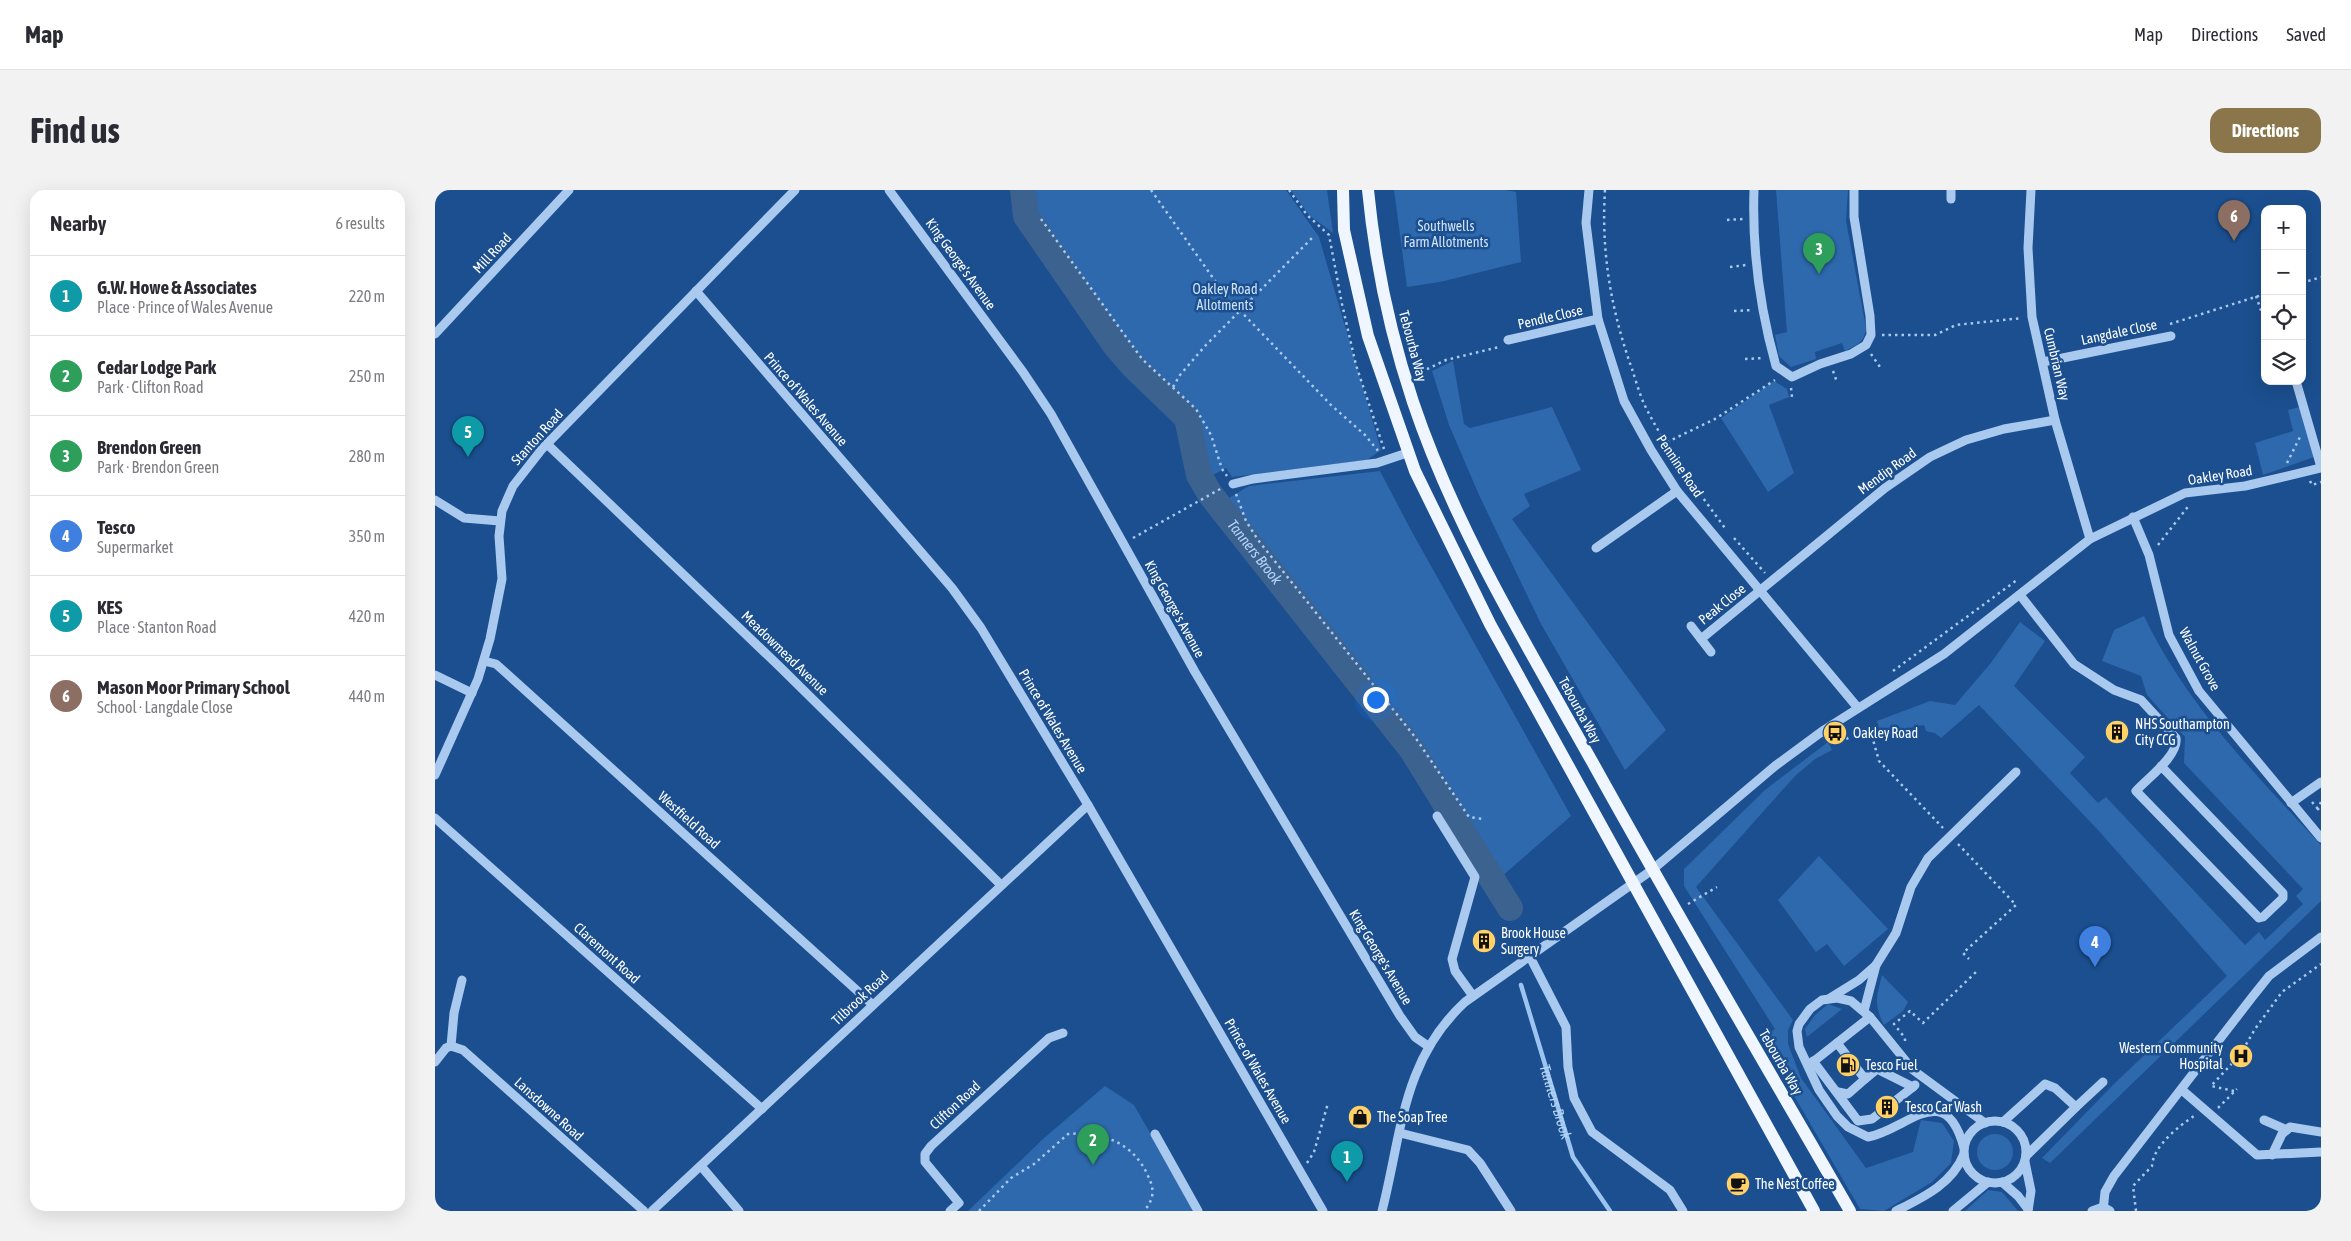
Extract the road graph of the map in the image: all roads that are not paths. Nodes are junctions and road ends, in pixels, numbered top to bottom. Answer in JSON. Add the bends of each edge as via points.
{"nodes":[{"id":1,"x":569,"y":190,"type":"edge"},
{"id":2,"x":795,"y":190,"type":"edge"},
{"id":3,"x":889,"y":190,"type":"edge"},
{"id":4,"x":1343,"y":190,"type":"edge"},
{"id":5,"x":1368,"y":190,"type":"edge"},
{"id":6,"x":1589,"y":190,"type":"edge"},
{"id":7,"x":1753,"y":190,"type":"edge"},
{"id":8,"x":1854,"y":190,"type":"edge"},
{"id":9,"x":2031,"y":190,"type":"edge"},
{"id":10,"x":696,"y":291,"type":"junction"},
{"id":11,"x":1598,"y":319,"type":"junction"},
{"id":12,"x":435,"y":334,"type":"edge"},
{"id":13,"x":2171,"y":336,"type":"road end"},
{"id":14,"x":1509,"y":340,"type":"road end"},
{"id":15,"x":2043,"y":362,"type":"junction"},
{"id":16,"x":2297,"y":385,"type":"edge"},
{"id":17,"x":2055,"y":420,"type":"junction"},
{"id":18,"x":547,"y":444,"type":"junction"},
{"id":19,"x":1407,"y":453,"type":"junction"},
{"id":20,"x":2321,"y":467,"type":"edge"},
{"id":21,"x":1233,"y":484,"type":"road end"},
{"id":22,"x":1677,"y":491,"type":"junction"},
{"id":23,"x":435,"y":500,"type":"edge"},
{"id":24,"x":2133,"y":517,"type":"junction"},
{"id":25,"x":500,"y":521,"type":"junction"},
{"id":26,"x":2090,"y":539,"type":"junction"},
{"id":27,"x":1596,"y":548,"type":"dead end"},
{"id":28,"x":1760,"y":591,"type":"junction"},
{"id":29,"x":2020,"y":595,"type":"junction"},
{"id":30,"x":1691,"y":626,"type":"dead end"},
{"id":31,"x":1701,"y":639,"type":"junction"},
{"id":32,"x":1711,"y":652,"type":"dead end"},
{"id":33,"x":484,"y":661,"type":"junction"},
{"id":34,"x":435,"y":675,"type":"edge"},
{"id":35,"x":473,"y":693,"type":"junction"},
{"id":36,"x":1858,"y":708,"type":"junction"},
{"id":37,"x":2161,"y":766,"type":"junction"},
{"id":38,"x":2016,"y":772,"type":"dead end"},
{"id":39,"x":435,"y":775,"type":"edge"},
{"id":40,"x":2321,"y":782,"type":"edge"},
{"id":41,"x":2291,"y":803,"type":"junction"},
{"id":42,"x":1088,"y":806,"type":"junction"},
{"id":43,"x":1437,"y":816,"type":"dead end"},
{"id":44,"x":435,"y":818,"type":"edge"},
{"id":45,"x":2321,"y":838,"type":"edge"},
{"id":46,"x":1652,"y":870,"type":"junction"},
{"id":47,"x":1633,"y":884,"type":"junction"},
{"id":48,"x":1001,"y":886,"type":"junction"},
{"id":49,"x":2321,"y":936,"type":"edge"},
{"id":50,"x":1529,"y":955,"type":"junction"},
{"id":51,"x":1876,"y":965,"type":"junction"},
{"id":52,"x":462,"y":980,"type":"dead end"},
{"id":53,"x":1473,"y":996,"type":"junction"},
{"id":54,"x":1830,"y":998,"type":"junction"},
{"id":55,"x":873,"y":1005,"type":"junction"},
{"id":56,"x":1867,"y":1014,"type":"junction"},
{"id":57,"x":1063,"y":1033,"type":"dead end"},
{"id":58,"x":1837,"y":1043,"type":"junction"},
{"id":59,"x":451,"y":1046,"type":"junction"},
{"id":60,"x":1428,"y":1046,"type":"junction"},
{"id":61,"x":435,"y":1062,"type":"edge"},
{"id":62,"x":1811,"y":1063,"type":"junction"},
{"id":63,"x":1865,"y":1079,"type":"junction"},
{"id":64,"x":1924,"y":1079,"type":"junction"},
{"id":65,"x":2103,"y":1082,"type":"dead end"},
{"id":66,"x":1913,"y":1087,"type":"junction"},
{"id":67,"x":2182,"y":1090,"type":"junction"},
{"id":68,"x":1838,"y":1092,"type":"junction"},
{"id":69,"x":2076,"y":1108,"type":"junction"},
{"id":70,"x":761,"y":1109,"type":"junction"},
{"id":71,"x":2264,"y":1120,"type":"dead end"},
{"id":72,"x":1985,"y":1122,"type":"junction"},
{"id":73,"x":2003,"y":1122,"type":"junction"},
{"id":74,"x":2287,"y":1130,"type":"junction"},
{"id":75,"x":2321,"y":1132,"type":"edge"},
{"id":76,"x":1400,"y":1133,"type":"junction"},
{"id":77,"x":1155,"y":1134,"type":"dead end"},
{"id":78,"x":1964,"y":1151,"type":"junction"},
{"id":79,"x":2321,"y":1152,"type":"edge"},
{"id":80,"x":2272,"y":1155,"type":"junction"},
{"id":81,"x":2025,"y":1159,"type":"junction"},
{"id":82,"x":701,"y":1166,"type":"junction"},
{"id":83,"x":1988,"y":1182,"type":"junction"},
{"id":84,"x":2002,"y":1182,"type":"junction"},
{"id":85,"x":2028,"y":1210,"type":"edge"},
{"id":86,"x":2105,"y":1210,"type":"edge"},
{"id":87,"x":644,"y":1211,"type":"edge"},
{"id":88,"x":652,"y":1211,"type":"edge"},
{"id":89,"x":739,"y":1211,"type":"edge"},
{"id":90,"x":949,"y":1211,"type":"edge"},
{"id":91,"x":1198,"y":1211,"type":"edge"},
{"id":92,"x":1323,"y":1211,"type":"edge"},
{"id":93,"x":1382,"y":1211,"type":"edge"},
{"id":94,"x":1511,"y":1211,"type":"edge"},
{"id":95,"x":1683,"y":1211,"type":"edge"},
{"id":96,"x":1815,"y":1211,"type":"edge"},
{"id":97,"x":1850,"y":1211,"type":"edge"},
{"id":98,"x":1896,"y":1211,"type":"edge"},
{"id":99,"x":1953,"y":1211,"type":"edge"},
{"id":100,"x":2092,"y":1211,"type":"edge"}],
"edges":[{"from":1,"to":12,"type":"street","name":"Mill Road"},
{"from":2,"to":10,"type":"street","name":"Stanton Road"},
{"from":3,"to":60,"type":"street","name":"King George's Avenue","via":[[1051,414],[1195,672],[1400,1016],[1415,1037]]},
{"from":4,"to":19,"type":"main road","via":[[1344,230],[1368,336]]},
{"from":5,"to":46,"type":"main road","name":"Tebourba Way","via":[[1395,343],[1436,461],[1502,602]]},
{"from":6,"to":11,"type":"street","name":"Pennine Road","via":[[1586,223]]},
{"from":7,"to":8,"type":"street","via":[[1763,310],[1773,358],[1776,366],[1792,377],[1851,354],[1866,344],[1871,335],[1854,217]]},
{"from":9,"to":15,"type":"street","name":"Cumbrian Way","via":[[2028,248],[2032,317]]},
{"from":10,"to":18,"type":"street","name":"Stanton Road"},
{"from":10,"to":42,"type":"street","name":"Prince of Wales Avenue","via":[[966,606]]},
{"from":11,"to":14,"type":"street","name":"Pendle Close"},
{"from":11,"to":22,"type":"street","name":"Pennine Road","via":[[1624,401]]},
{"from":13,"to":15,"type":"street","name":"Langdale Close"},
{"from":15,"to":17,"type":"street","name":"Cumbrian Way"},
{"from":16,"to":20,"type":"street"},
{"from":17,"to":26,"type":"street","name":"Cumbrian Way"},
{"from":17,"to":28,"type":"street","name":"Mendip Road","via":[[1966,440],[1930,457],[1885,488]]},
{"from":18,"to":25,"type":"street","name":"Stanton Road","via":[[513,486]]},
{"from":18,"to":48,"type":"street","name":"Meadowmead Avenue","via":[[780,667]]},
{"from":19,"to":21,"type":"street","via":[[1386,460]]},
{"from":19,"to":47,"type":"main road","via":[[1490,624]]},
{"from":20,"to":24,"type":"street","name":"Oakley Road","via":[[2245,486],[2185,493]]},
{"from":22,"to":27,"type":"street"},
{"from":22,"to":28,"type":"street","name":"Pennine Road"},
{"from":23,"to":25,"type":"street","via":[[464,518]]},
{"from":24,"to":26,"type":"street","name":"Oakley Road"},
{"from":24,"to":41,"type":"street","name":"Walnut Grove","via":[[2149,555],[2169,635],[2199,691]]},
{"from":25,"to":33,"type":"street","name":"Stanton Road","via":[[502,579]]},
{"from":26,"to":29,"type":"street","name":"Oakley Road"},
{"from":28,"to":31,"type":"street","name":"Peak Close"},
{"from":28,"to":36,"type":"street","name":"Pennine Road"},
{"from":29,"to":36,"type":"street","name":"Oakley Road","via":[[1944,654]]},
{"from":29,"to":37,"type":"street","via":[[2074,664],[2114,690],[2141,700],[2177,738],[2175,752]]},
{"from":30,"to":31,"type":"street","name":"Peak Close"},
{"from":31,"to":32,"type":"street","name":"Peak Close"},
{"from":33,"to":35,"type":"street","name":"Stanton Road"},
{"from":33,"to":55,"type":"street","name":"Westfield Road","via":[[505,672]]},
{"from":34,"to":35,"type":"street"},
{"from":35,"to":39,"type":"street","name":"Stanton Road"},
{"from":36,"to":46,"type":"street","name":"Oakley Road","via":[[1775,766]]},
{"from":37,"to":37,"type":"street","via":[[2136,791],[2259,918],[2263,917],[2283,898],[2283,893]]},
{"from":38,"to":51,"type":"street","via":[[1928,858],[1918,873],[1896,933]]},
{"from":40,"to":41,"type":"street"},
{"from":41,"to":45,"type":"street","name":"Walnut Grove"},
{"from":42,"to":48,"type":"street","name":"Tilbrook Road"},
{"from":42,"to":92,"type":"street","name":"Prince of Wales Avenue"},
{"from":43,"to":53,"type":"street","via":[[1475,877],[1452,959],[1455,971]]},
{"from":44,"to":70,"type":"street","name":"Claremont Road"},
{"from":46,"to":47,"type":"street","name":"Oakley Road"},
{"from":46,"to":97,"type":"main road","name":"Tebourba Way"},
{"from":47,"to":50,"type":"street","name":"Oakley Road"},
{"from":47,"to":96,"type":"main road"},
{"from":48,"to":55,"type":"street","name":"Tilbrook Road"},
{"from":49,"to":67,"type":"street","via":[[2269,976]]},
{"from":50,"to":53,"type":"street","name":"Oakley Road"},
{"from":50,"to":95,"type":"street","via":[[1566,1027],[1574,1098],[1592,1132],[1670,1190]]},
{"from":51,"to":54,"type":"street"},
{"from":51,"to":56,"type":"street"},
{"from":52,"to":59,"type":"street"},
{"from":53,"to":60,"type":"street","name":"Oakley Road","via":[[1453,1012]]},
{"from":54,"to":56,"type":"street","via":[[1851,1001]]},
{"from":54,"to":62,"type":"street","via":[[1810,1010],[1797,1031],[1799,1047]]},
{"from":55,"to":70,"type":"street","name":"Tilbrook Road"},
{"from":56,"to":58,"type":"street"},
{"from":56,"to":64,"type":"street","via":[[1902,1059]]},
{"from":57,"to":90,"type":"street","name":"Clifton Road","via":[[1049,1038],[925,1154],[925,1162],[959,1202]]},
{"from":58,"to":62,"type":"street"},
{"from":58,"to":63,"type":"street"},
{"from":59,"to":61,"type":"street"},
{"from":59,"to":87,"type":"street","name":"Lansdowne Road","via":[[463,1050]]},
{"from":60,"to":76,"type":"street","name":"Oakley Road","via":[[1411,1087]]},
{"from":62,"to":68,"type":"street"},
{"from":62,"to":78,"type":"street","via":[[1819,1090],[1837,1116],[1860,1135],[1877,1135],[1913,1116],[1932,1111],[1947,1116],[1953,1122]]},
{"from":63,"to":66,"type":"street","via":[[1877,1069]]},
{"from":63,"to":68,"type":"street","via":[[1848,1094]]},
{"from":64,"to":66,"type":"street"},
{"from":64,"to":72,"type":"street"},
{"from":65,"to":69,"type":"street"},
{"from":66,"to":68,"type":"street","via":[[1873,1119],[1863,1122],[1855,1119]]},
{"from":67,"to":80,"type":"street","via":[[2252,1152]]},
{"from":67,"to":86,"type":"street","via":[[2113,1176],[2105,1192]]},
{"from":69,"to":73,"type":"street","via":[[2055,1088],[2045,1084]]},
{"from":69,"to":81,"type":"street"},
{"from":70,"to":82,"type":"street","name":"Tilbrook Road"},
{"from":71,"to":74,"type":"street"},
{"from":72,"to":73,"type":"street"},
{"from":72,"to":78,"type":"street","via":[[1971,1132]]},
{"from":73,"to":81,"type":"street","via":[[2021,1134]]},
{"from":74,"to":75,"type":"street","via":[[2297,1128]]},
{"from":74,"to":80,"type":"street"},
{"from":76,"to":93,"type":"street","name":"Oakley Road"},
{"from":76,"to":94,"type":"street","via":[[1468,1150],[1481,1162]]},
{"from":77,"to":91,"type":"street"},
{"from":78,"to":83,"type":"street","via":[[1973,1174]]},
{"from":78,"to":98,"type":"street","via":[[1948,1180]]},
{"from":79,"to":80,"type":"street"},
{"from":81,"to":84,"type":"street","via":[[2016,1175]]},
{"from":81,"to":85,"type":"street","via":[[2031,1191]]},
{"from":82,"to":88,"type":"street","name":"Tilbrook Road"},
{"from":82,"to":89,"type":"street"},
{"from":83,"to":84,"type":"street"},
{"from":83,"to":99,"type":"street"},
{"from":84,"to":85,"type":"street"},
{"from":86,"to":100,"type":"street"}]}
